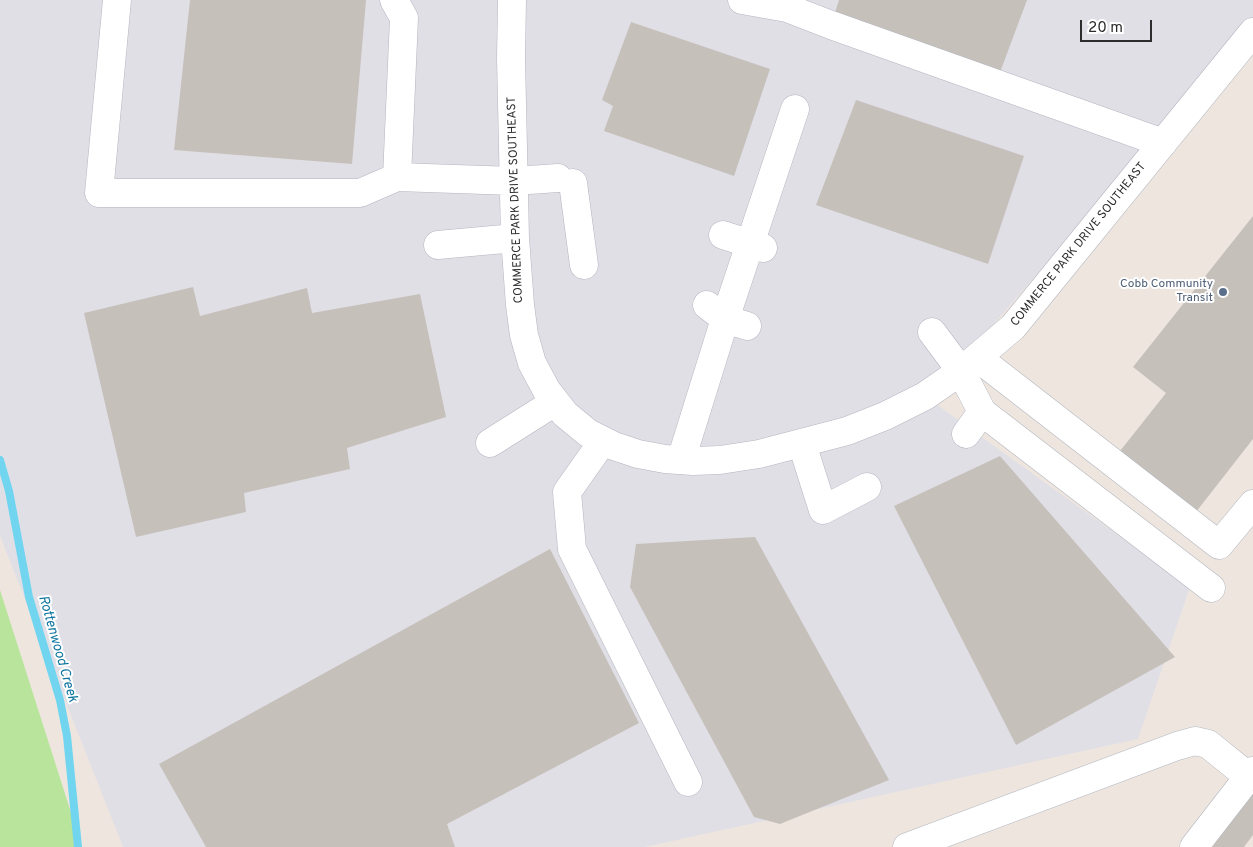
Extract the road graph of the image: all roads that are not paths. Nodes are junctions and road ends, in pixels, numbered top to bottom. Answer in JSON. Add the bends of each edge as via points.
{"nodes":[{"id":1,"x":117,"y":0,"type":"edge"},
{"id":2,"x":394,"y":0,"type":"edge"},
{"id":3,"x":512,"y":0,"type":"edge"},
{"id":4,"x":742,"y":0,"type":"edge"},
{"id":5,"x":1253,"y":32,"type":"edge"},
{"id":6,"x":795,"y":109,"type":"dead end"},
{"id":7,"x":1163,"y":143,"type":"junction"},
{"id":8,"x":398,"y":177,"type":"junction"},
{"id":9,"x":514,"y":181,"type":"junction"},
{"id":10,"x":723,"y":235,"type":"dead end"},
{"id":11,"x":515,"y":238,"type":"junction"},
{"id":12,"x":438,"y":245,"type":"dead end"},
{"id":13,"x":757,"y":245,"type":"junction"},
{"id":14,"x":584,"y":265,"type":"dead end"},
{"id":15,"x":932,"y":332,"type":"dead end"},
{"id":16,"x":970,"y":364,"type":"junction"},
{"id":17,"x":555,"y":402,"type":"junction"},
{"id":18,"x":982,"y":412,"type":"junction"},
{"id":19,"x":966,"y":434,"type":"dead end"},
{"id":20,"x":603,"y":440,"type":"junction"},
{"id":21,"x":490,"y":443,"type":"dead end"},
{"id":22,"x":802,"y":444,"type":"junction"},
{"id":23,"x":681,"y":460,"type":"junction"},
{"id":24,"x":867,"y":487,"type":"dead end"},
{"id":25,"x":1253,"y":504,"type":"edge"},
{"id":26,"x":1211,"y":588,"type":"dead end"},
{"id":27,"x":1251,"y":774,"type":"edge"},
{"id":28,"x":688,"y":782,"type":"dead end"},
{"id":29,"x":907,"y":847,"type":"edge"},
{"id":30,"x":1194,"y":847,"type":"edge"}],
"edges":[{"from":1,"to":8,"type":"street","via":[[99,193],[360,193]]},
{"from":2,"to":8,"type":"street","via":[[404,18]]},
{"from":3,"to":9,"type":"street","name":"COMMERCE PARK DRIVE SOUTHEAST","via":[[510,58]]},
{"from":4,"to":7,"type":"street","via":[[787,8]]},
{"from":5,"to":7,"type":"street","name":"COMMERCE PARK DRIVE SOUTHEAST"},
{"from":6,"to":13,"type":"street"},
{"from":7,"to":16,"type":"street","name":"COMMERCE PARK DRIVE SOUTHEAST","via":[[1013,327]]},
{"from":8,"to":9,"type":"street"},
{"from":9,"to":11,"type":"street","name":"COMMERCE PARK DRIVE SOUTHEAST"},
{"from":9,"to":14,"type":"street","via":[[566,181]]},
{"from":10,"to":13,"type":"street"},
{"from":11,"to":12,"type":"street"},
{"from":11,"to":17,"type":"street","name":"COMMERCE PARK DRIVE SOUTHEAST","via":[[524,336],[532,363]]},
{"from":13,"to":23,"type":"street","via":[[726,317]]},
{"from":15,"to":16,"type":"street"},
{"from":16,"to":18,"type":"street"},
{"from":16,"to":22,"type":"street","name":"COMMERCE PARK DRIVE SOUTHEAST","via":[[924,396],[886,416]]},
{"from":16,"to":25,"type":"street","via":[[1219,545]]},
{"from":17,"to":20,"type":"street","name":"COMMERCE PARK DRIVE SOUTHEAST","via":[[580,427]]},
{"from":17,"to":21,"type":"street"},
{"from":18,"to":19,"type":"street"},
{"from":18,"to":26,"type":"street"},
{"from":20,"to":23,"type":"street","name":"COMMERCE PARK DRIVE SOUTHEAST","via":[[638,454]]},
{"from":20,"to":28,"type":"street","via":[[567,492],[572,549]]},
{"from":22,"to":23,"type":"street","name":"COMMERCE PARK DRIVE SOUTHEAST","via":[[720,460]]},
{"from":22,"to":24,"type":"street","via":[[823,510]]},
{"from":27,"to":29,"type":"street","via":[[1208,744],[1195,741]]},
{"from":27,"to":30,"type":"street"}]}
